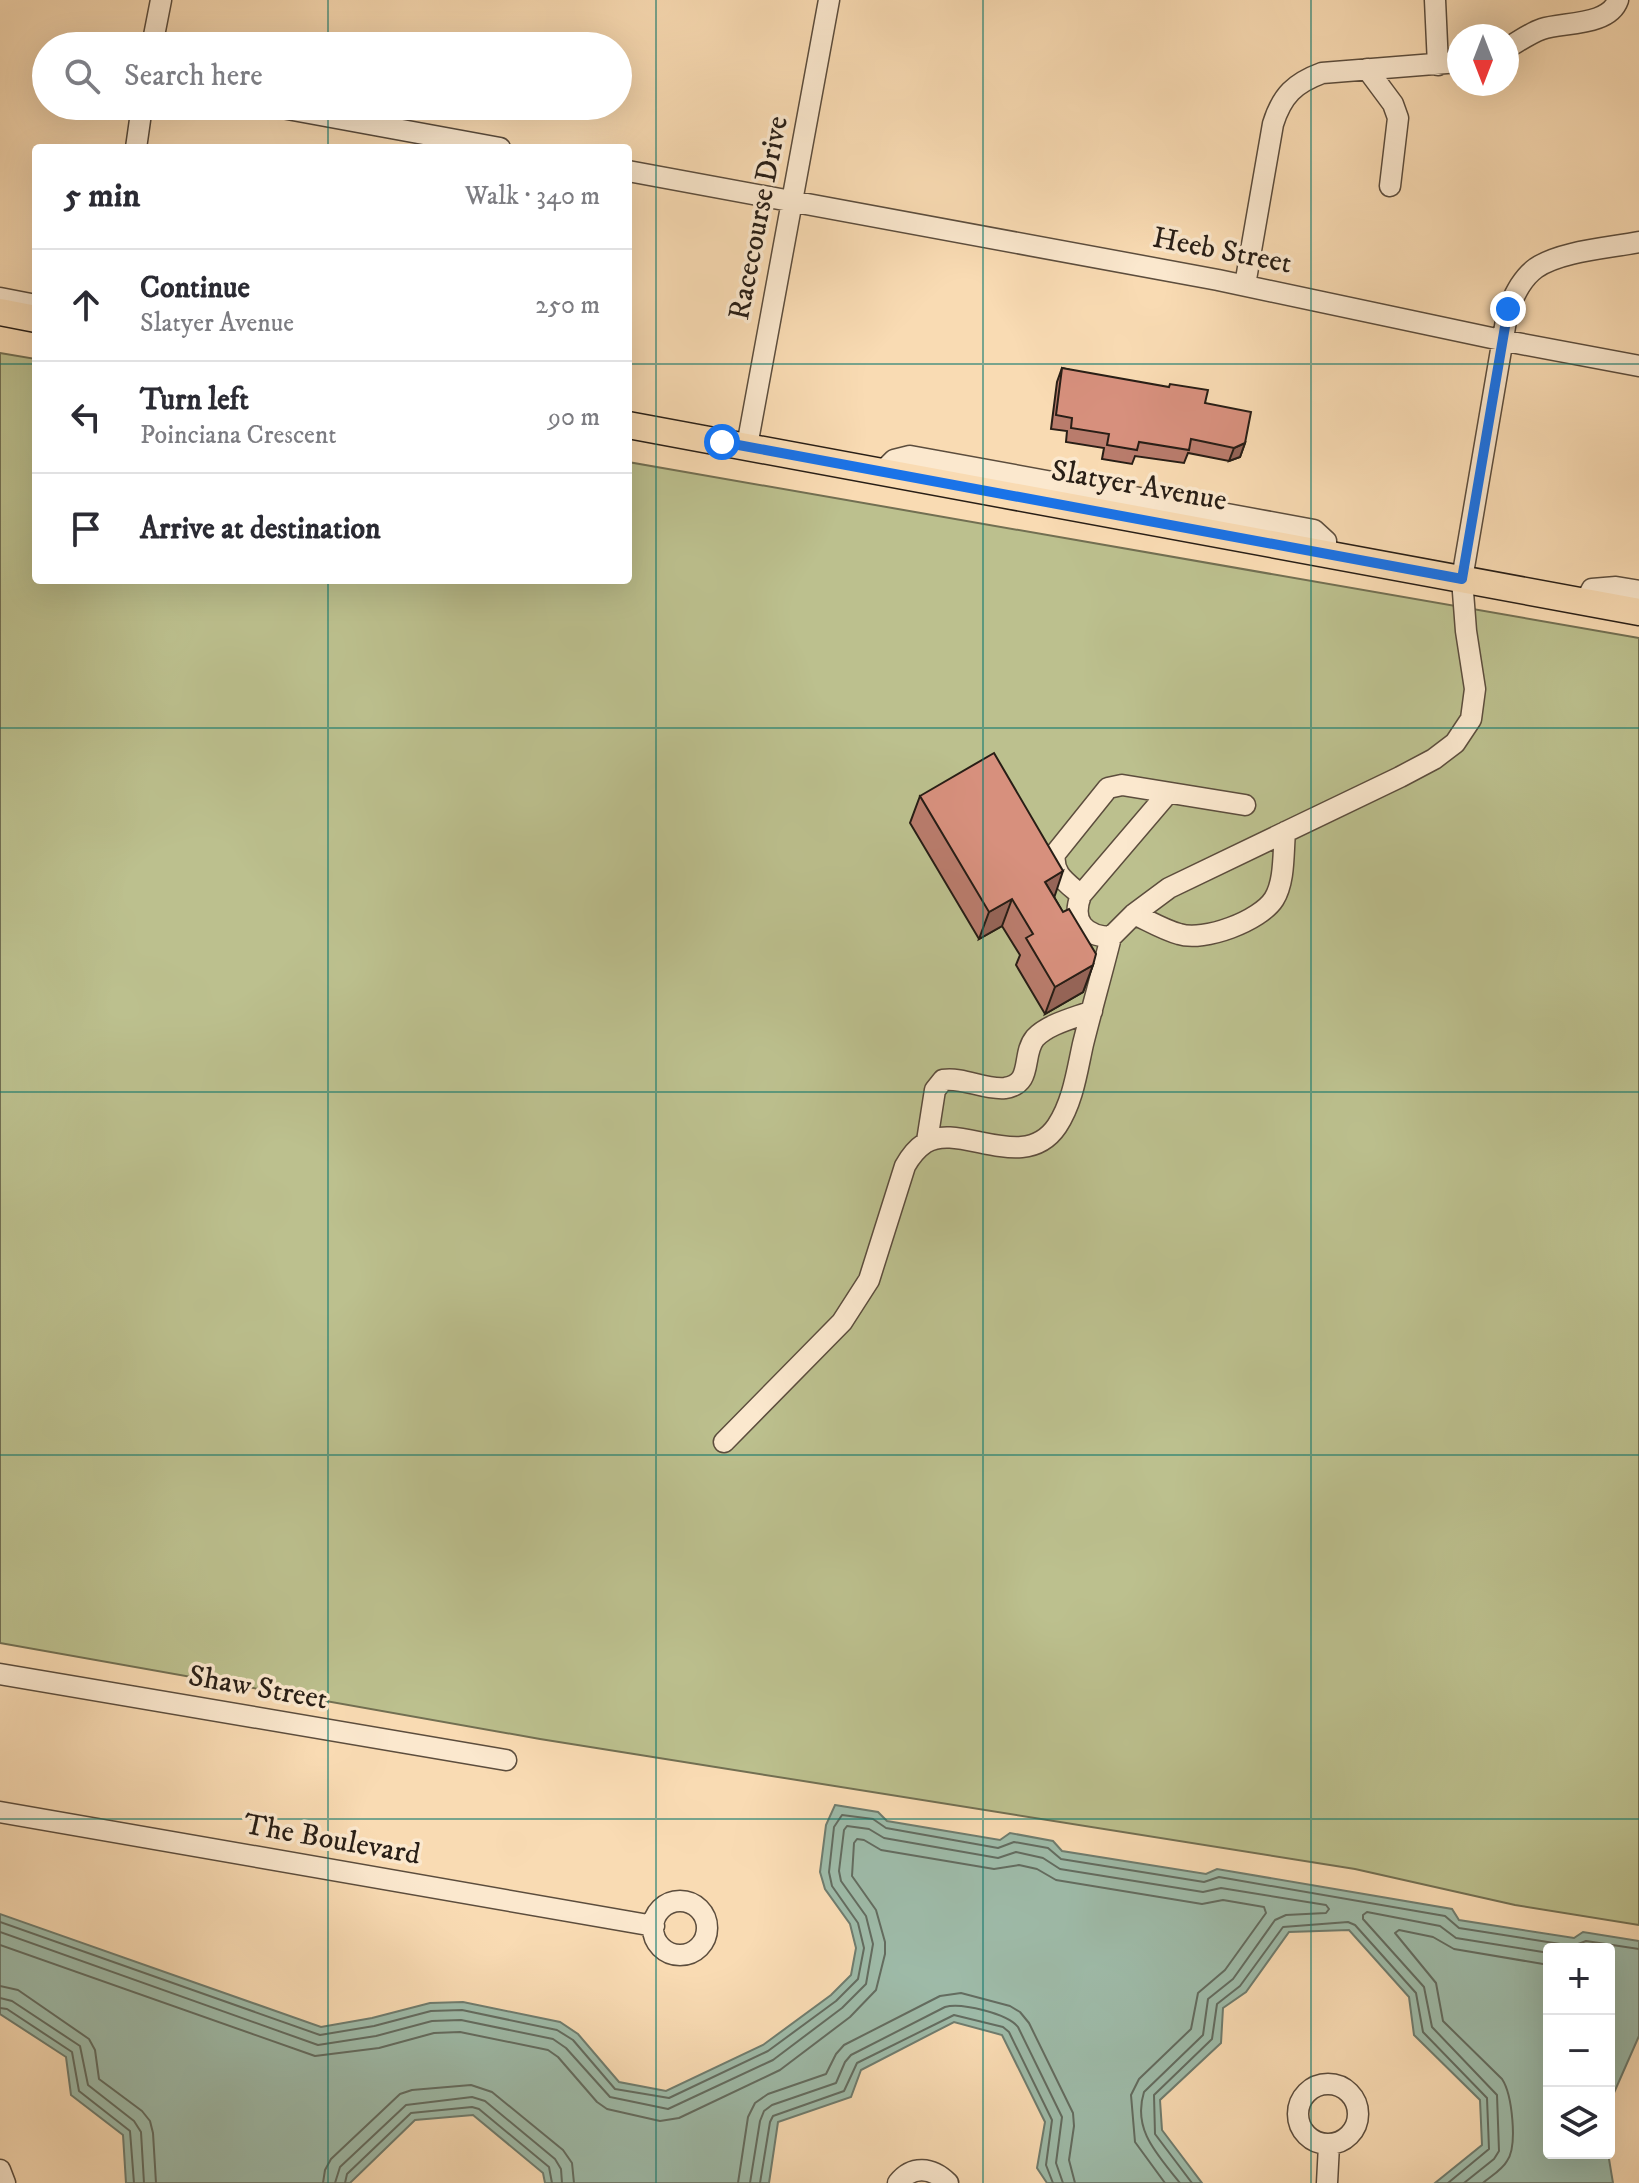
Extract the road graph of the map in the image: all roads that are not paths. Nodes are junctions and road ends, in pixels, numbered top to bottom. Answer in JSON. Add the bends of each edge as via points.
{"nodes":[{"id":1,"x":161,"y":0,"type":"edge"},
{"id":2,"x":829,"y":0,"type":"edge"},
{"id":3,"x":1435,"y":0,"type":"edge"},
{"id":4,"x":1618,"y":0,"type":"edge"},
{"id":5,"x":155,"y":32,"type":"edge"},
{"id":6,"x":1519,"y":41,"type":"edge"},
{"id":7,"x":1447,"y":54,"type":"edge"},
{"id":8,"x":1447,"y":63,"type":"edge"},
{"id":9,"x":1367,"y":69,"type":"junction"},
{"id":10,"x":140,"y":120,"type":"edge"},
{"id":11,"x":347,"y":120,"type":"edge"},
{"id":12,"x":137,"y":144,"type":"edge"},
{"id":13,"x":478,"y":144,"type":"edge"},
{"id":14,"x":632,"y":172,"type":"edge"},
{"id":15,"x":1390,"y":186,"type":"dead end"},
{"id":16,"x":793,"y":201,"type":"junction"},
{"id":17,"x":1639,"y":242,"type":"edge"},
{"id":18,"x":1245,"y":285,"type":"junction"},
{"id":19,"x":0,"y":298,"type":"edge"},
{"id":20,"x":32,"y":304,"type":"edge"},
{"id":21,"x":0,"y":312,"type":"edge"},
{"id":22,"x":32,"y":318,"type":"edge"},
{"id":23,"x":1501,"y":340,"type":"junction"},
{"id":24,"x":1639,"y":366,"type":"edge"},
{"id":25,"x":632,"y":426,"type":"edge"},
{"id":26,"x":747,"y":446,"type":"junction"},
{"id":27,"x":1462,"y":579,"type":"junction"},
{"id":28,"x":1639,"y":591,"type":"edge"},
{"id":29,"x":1585,"y":602,"type":"junction"},
{"id":30,"x":1639,"y":612,"type":"edge"},
{"id":31,"x":1168,"y":793,"type":"junction"},
{"id":32,"x":1245,"y":805,"type":"dead end"},
{"id":33,"x":1285,"y":832,"type":"junction"},
{"id":34,"x":1081,"y":895,"type":"junction"},
{"id":35,"x":1134,"y":914,"type":"junction"},
{"id":36,"x":1111,"y":937,"type":"junction"},
{"id":37,"x":1092,"y":1011,"type":"junction"},
{"id":38,"x":927,"y":1141,"type":"junction"},
{"id":39,"x":724,"y":1442,"type":"dead end"},
{"id":40,"x":0,"y":1674,"type":"edge"},
{"id":41,"x":506,"y":1760,"type":"dead end"},
{"id":42,"x":0,"y":1812,"type":"edge"},
{"id":43,"x":654,"y":1926,"type":"dead end"},
{"id":44,"x":1329,"y":2145,"type":"dead end"},
{"id":45,"x":0,"y":2170,"type":"edge"},
{"id":46,"x":1327,"y":2179,"type":"edge"},
{"id":47,"x":5,"y":2183,"type":"edge"},
{"id":48,"x":898,"y":2183,"type":"edge"},
{"id":49,"x":948,"y":2183,"type":"edge"}],
"edges":[{"from":1,"to":5,"type":"street"},
{"from":2,"to":16,"type":"street","name":"Racecourse Drive"},
{"from":3,"to":7,"type":"street"},
{"from":4,"to":6,"type":"street","via":[[1606,15],[1539,29]]},
{"from":8,"to":9,"type":"street"},
{"from":9,"to":15,"type":"street","via":[[1398,118]]},
{"from":9,"to":18,"type":"street","via":[[1304,80],[1288,90],[1278,106]]},
{"from":10,"to":12,"type":"street"},
{"from":11,"to":13,"type":"street"},
{"from":14,"to":16,"type":"street","name":"Heeb Street"},
{"from":16,"to":18,"type":"street","name":"Heeb Street"},
{"from":16,"to":26,"type":"street","name":"Racecourse Drive"},
{"from":17,"to":23,"type":"street","via":[[1556,259],[1535,269],[1517,288]]},
{"from":18,"to":23,"type":"street","name":"Heeb Street"},
{"from":19,"to":20,"type":"street"},
{"from":21,"to":22,"type":"main road"},
{"from":23,"to":24,"type":"street","name":"Heeb Street"},
{"from":23,"to":27,"type":"street"},
{"from":25,"to":26,"type":"main road","name":"Slatyer Avenue"},
{"from":26,"to":27,"type":"main road","name":"Slatyer Avenue"},
{"from":27,"to":29,"type":"main road","name":"Slatyer Avenue"},
{"from":27,"to":33,"type":"street","via":[[1475,689],[1471,719],[1455,743],[1434,759]]},
{"from":28,"to":29,"type":"street","via":[[1592,589]]},
{"from":29,"to":30,"type":"main road","name":"Slatyer Avenue"},
{"from":31,"to":32,"type":"street"},
{"from":31,"to":34,"type":"street"},
{"from":31,"to":34,"type":"street","via":[[1122,785],[1100,796],[1055,854],[1058,875]]},
{"from":33,"to":35,"type":"street","via":[[1169,888]]},
{"from":33,"to":35,"type":"street","via":[[1275,898],[1260,915],[1207,936],[1181,935]]},
{"from":34,"to":36,"type":"street","via":[[1076,907],[1086,930]]},
{"from":35,"to":36,"type":"street"},
{"from":36,"to":37,"type":"street"},
{"from":37,"to":38,"type":"street","via":[[1044,1030],[1033,1040],[1019,1083],[1004,1088],[943,1080],[935,1090]]},
{"from":37,"to":38,"type":"street","via":[[1070,1099],[1056,1127],[1035,1144],[1006,1148],[947,1138]]},
{"from":38,"to":39,"type":"street","via":[[905,1166],[869,1280],[842,1322]]},
{"from":40,"to":41,"type":"street","name":"Shaw Street"},
{"from":42,"to":43,"type":"street","name":"The Boulevard"},
{"from":44,"to":46,"type":"street"},
{"from":45,"to":47,"type":"street"},
{"from":48,"to":49,"type":"street","via":[[920,2170]]}]}
